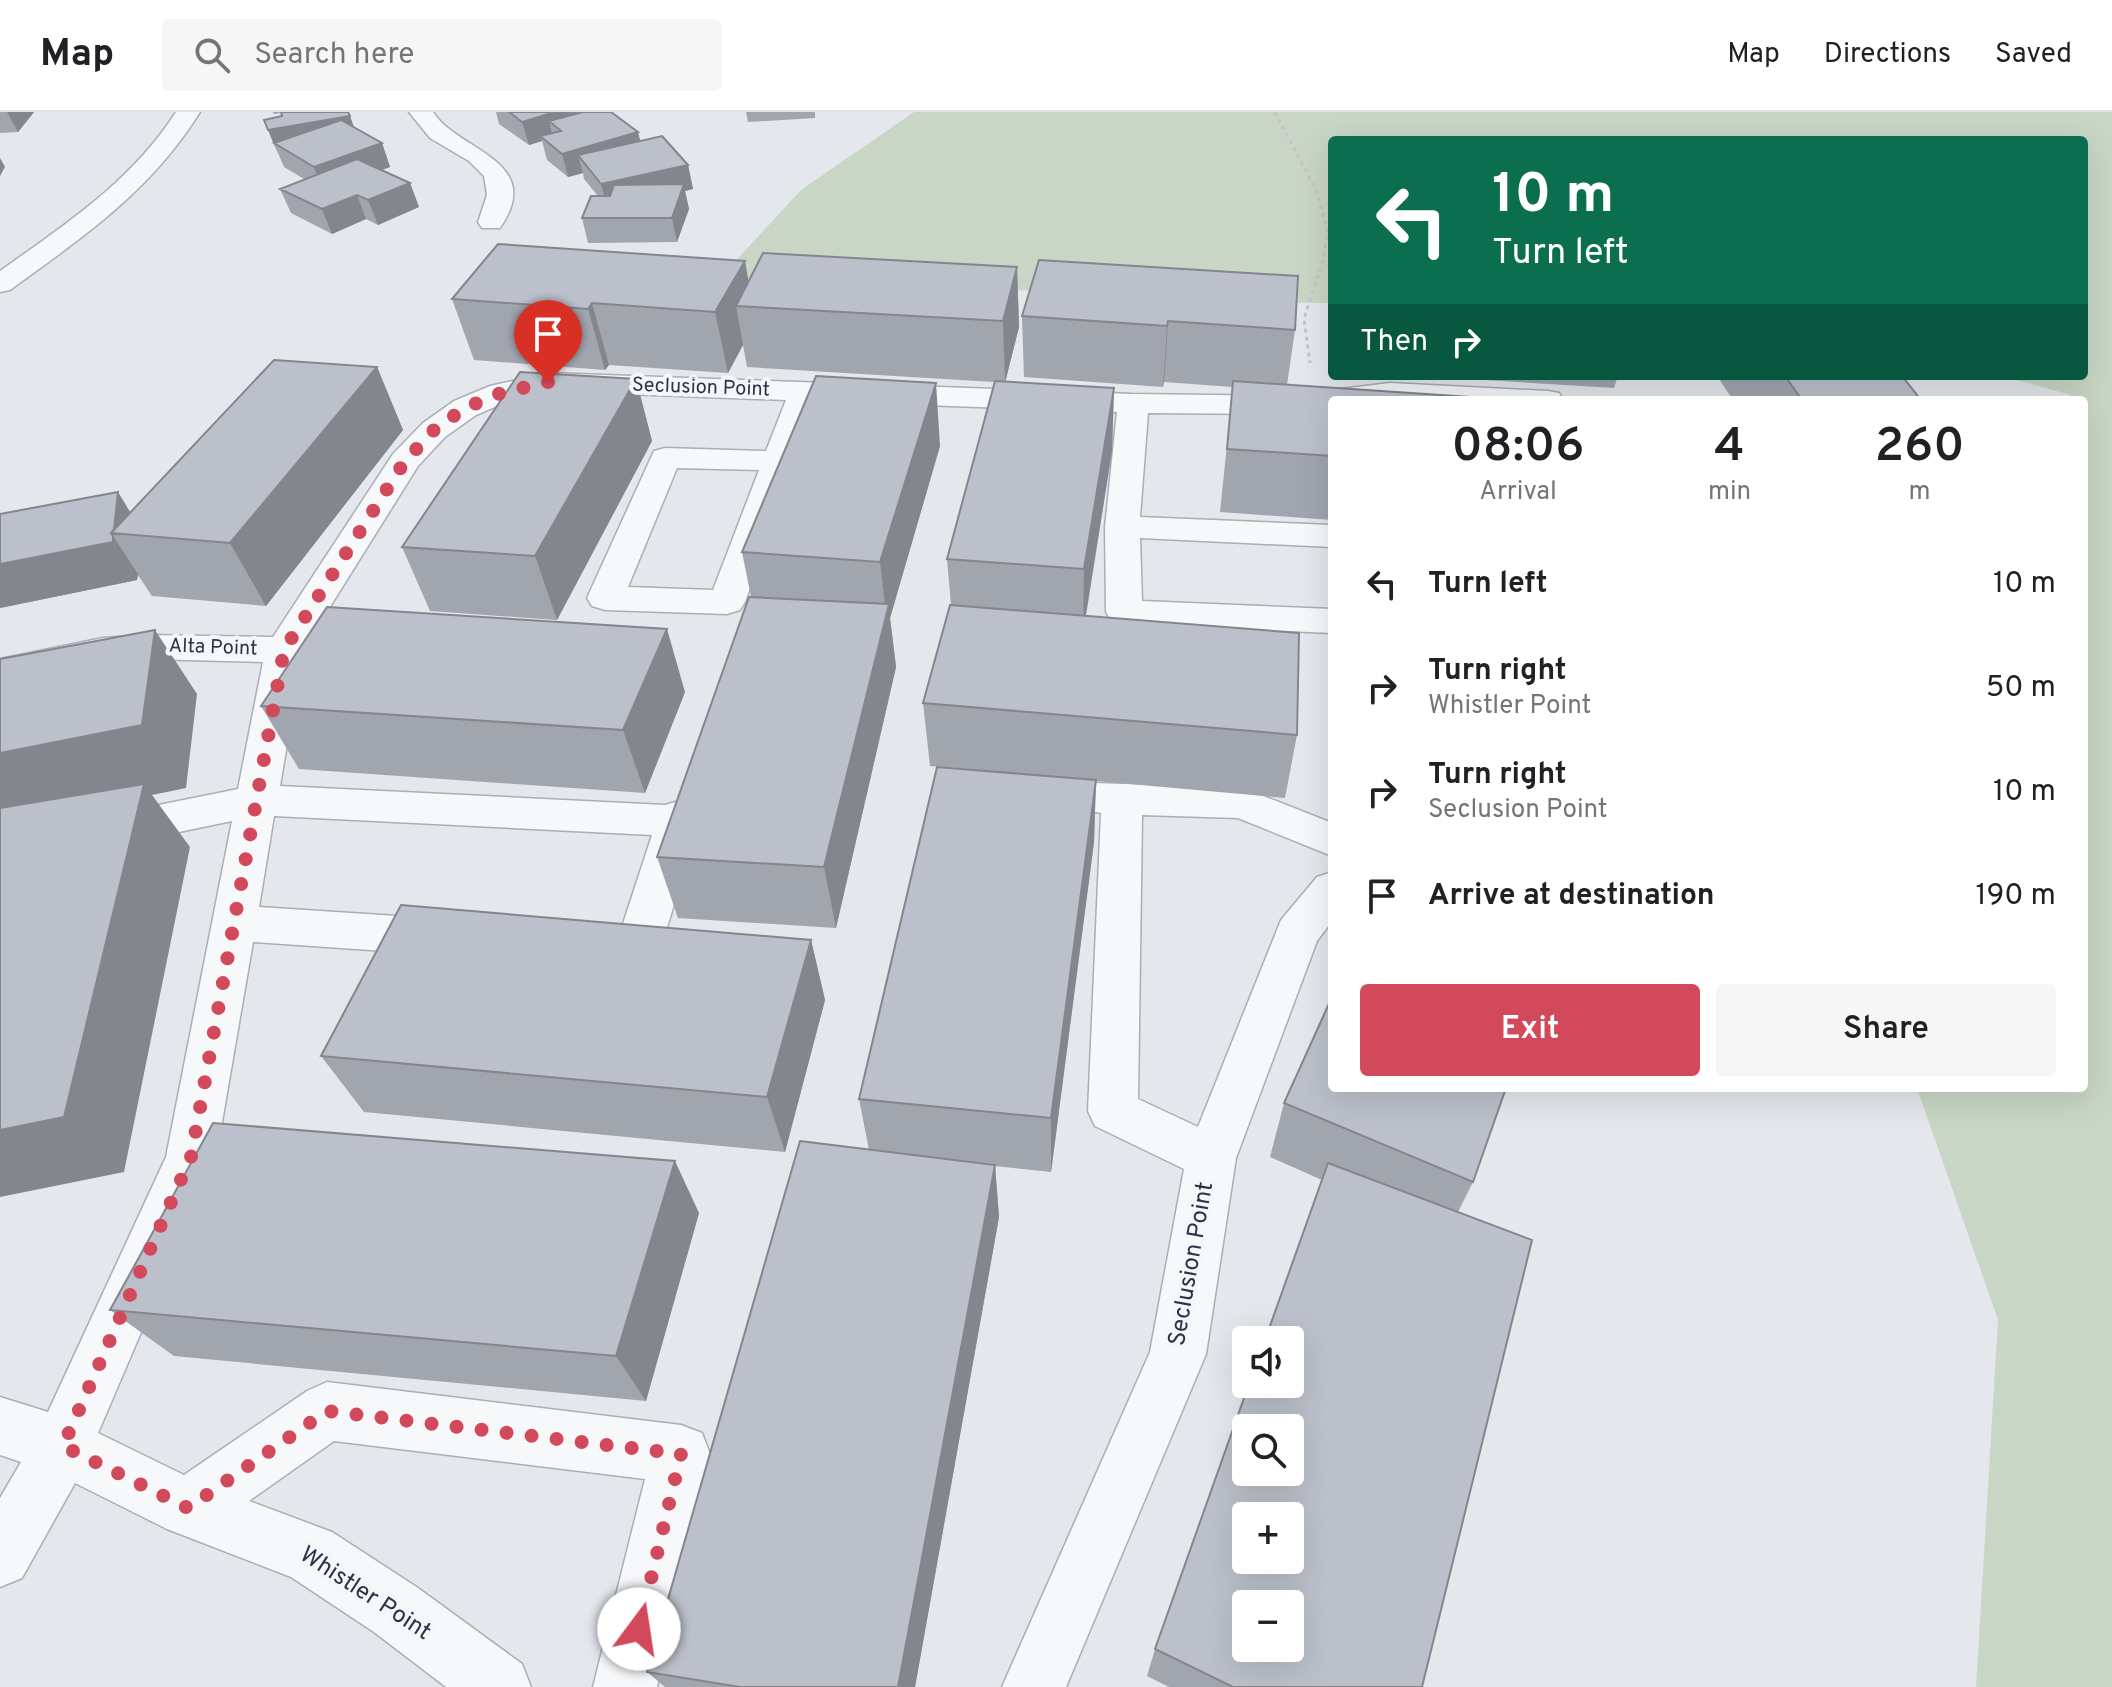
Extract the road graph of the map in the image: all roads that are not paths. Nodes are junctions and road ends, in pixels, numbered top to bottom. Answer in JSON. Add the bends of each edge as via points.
{"nodes":[{"id":1,"x":188,"y":112,"type":"edge"},
{"id":2,"x":421,"y":112,"type":"edge"},
{"id":3,"x":491,"y":222,"type":"dead end"},
{"id":4,"x":0,"y":284,"type":"edge"},
{"id":5,"x":804,"y":392,"type":"junction"},
{"id":6,"x":1357,"y":396,"type":"edge"},
{"id":7,"x":1469,"y":396,"type":"edge"},
{"id":8,"x":1328,"y":399,"type":"edge"},
{"id":9,"x":1133,"y":403,"type":"junction"},
{"id":10,"x":776,"y":461,"type":"junction"},
{"id":11,"x":1122,"y":527,"type":"junction"},
{"id":12,"x":1328,"y":536,"type":"edge"},
{"id":13,"x":1328,"y":621,"type":"edge"},
{"id":14,"x":284,"y":650,"type":"junction"},
{"id":15,"x":0,"y":672,"type":"edge"},
{"id":16,"x":691,"y":778,"type":"edge"},
{"id":17,"x":1064,"y":797,"type":"edge"},
{"id":18,"x":1122,"y":799,"type":"junction"},
{"id":19,"x":258,"y":800,"type":"junction"},
{"id":20,"x":678,"y":821,"type":"junction"},
{"id":21,"x":1328,"y":838,"type":"edge"},
{"id":22,"x":0,"y":853,"type":"edge"},
{"id":23,"x":1328,"y":894,"type":"edge"},
{"id":24,"x":234,"y":923,"type":"junction"},
{"id":25,"x":482,"y":940,"type":"edge"},
{"id":26,"x":590,"y":948,"type":"edge"},
{"id":27,"x":1211,"y":1158,"type":"junction"},
{"id":28,"x":0,"y":1426,"type":"edge"},
{"id":29,"x":63,"y":1446,"type":"junction"},
{"id":30,"x":188,"y":1508,"type":"junction"},
{"id":31,"x":0,"y":1556,"type":"edge"},
{"id":32,"x":499,"y":1687,"type":"edge"},
{"id":33,"x":625,"y":1687,"type":"edge"},
{"id":34,"x":1034,"y":1687,"type":"edge"}],
"edges":[{"from":1,"to":4,"type":"street","via":[[148,169],[103,210]]},
{"from":2,"to":3,"type":"street","via":[[429,128],[479,156],[493,173],[500,191]]},
{"from":5,"to":9,"type":"street","name":"Seclusion Point"},
{"from":5,"to":10,"type":"street"},
{"from":5,"to":14,"type":"street","name":"Seclusion Point","via":[[548,382],[465,408],[434,430],[405,461]]},
{"from":6,"to":7,"type":"street","name":"Seclusion Point"},
{"from":8,"to":9,"type":"street","name":"Seclusion Point","via":[[1283,405]]},
{"from":9,"to":11,"type":"street"},
{"from":10,"to":10,"type":"street","via":[[727,602],[605,598],[665,458]]},
{"from":11,"to":12,"type":"street"},
{"from":11,"to":13,"type":"street","via":[[1124,612]]},
{"from":14,"to":15,"type":"street","name":"Alta Point","via":[[103,650]]},
{"from":14,"to":19,"type":"street","name":"Seclusion Point"},
{"from":16,"to":20,"type":"street"},
{"from":17,"to":18,"type":"street"},
{"from":18,"to":21,"type":"street","via":[[1243,803]]},
{"from":18,"to":27,"type":"street","via":[[1113,1111]]},
{"from":19,"to":20,"type":"street"},
{"from":19,"to":22,"type":"street"},
{"from":19,"to":24,"type":"street","name":"Seclusion Point"},
{"from":20,"to":26,"type":"street","via":[[658,952]]},
{"from":23,"to":27,"type":"street","name":"Seclusion Point","via":[[1297,933]]},
{"from":24,"to":25,"type":"street"},
{"from":24,"to":29,"type":"street","name":"Seclusion Point","via":[[191,1157]]},
{"from":27,"to":34,"type":"street","name":"Seclusion Point","via":[[1178,1354]]},
{"from":28,"to":29,"type":"street","name":"Whistler Point"},
{"from":29,"to":30,"type":"street","name":"Whistler Point"},
{"from":29,"to":31,"type":"street","name":"Seclusion Point"},
{"from":30,"to":32,"type":"street","name":"Whistler Point","via":[[310,1554]]},
{"from":30,"to":33,"type":"street","via":[[327,1411],[681,1454]]}]}
